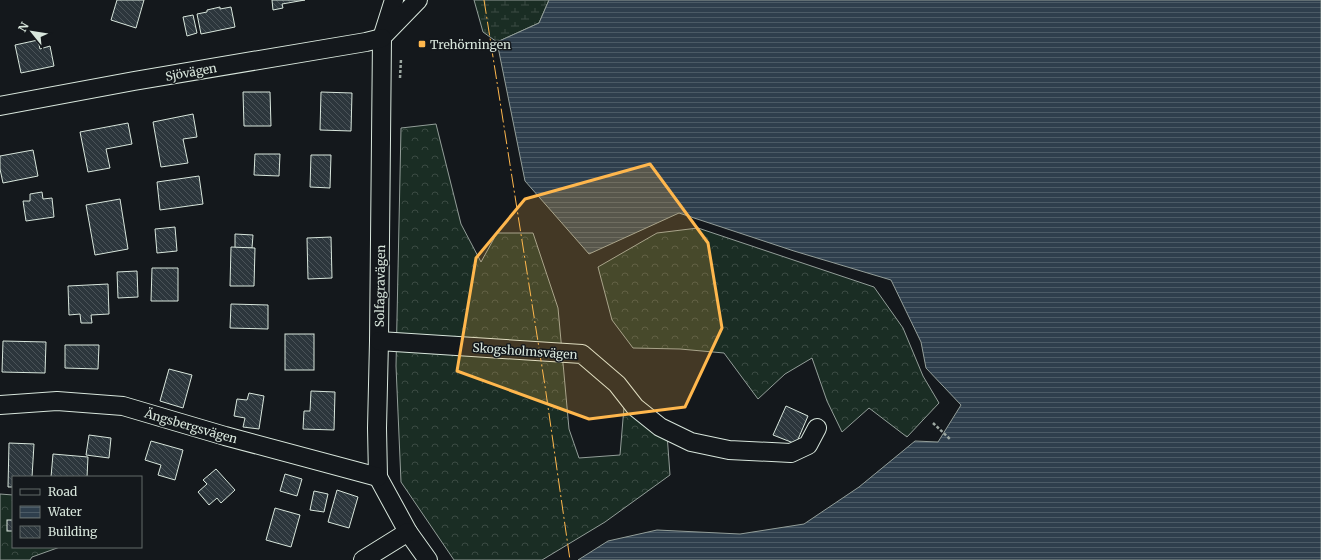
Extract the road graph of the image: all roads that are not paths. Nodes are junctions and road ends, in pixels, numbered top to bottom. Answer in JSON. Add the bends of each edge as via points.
{"nodes":[{"id":1,"x":394,"y":0,"type":"edge"},
{"id":2,"x":418,"y":0,"type":"edge"},
{"id":3,"x":382,"y":38,"type":"junction"},
{"id":4,"x":0,"y":106,"type":"edge"},
{"id":5,"x":379,"y":341,"type":"junction"},
{"id":6,"x":0,"y":405,"type":"edge"},
{"id":7,"x":817,"y":428,"type":"dead end"},
{"id":8,"x":378,"y":477,"type":"junction"},
{"id":9,"x":408,"y":532,"type":"junction"},
{"id":10,"x":363,"y":560,"type":"edge"},
{"id":11,"x":428,"y":560,"type":"edge"}],
"edges":[{"from":1,"to":3,"type":"street","name":"Solfagravägen"},
{"from":2,"to":3,"type":"street"},
{"from":3,"to":4,"type":"street","name":"Sjövägen"},
{"from":3,"to":5,"type":"street","name":"Solfagravägen"},
{"from":5,"to":7,"type":"street","name":"Skogsholmsvägen","via":[[582,354],[617,384],[635,408],[660,427],[691,442],[729,450],[791,453],[808,445]]},
{"from":5,"to":8,"type":"street","name":"Solfagravägen"},
{"from":6,"to":8,"type":"street","name":"Ängsbergsvägen","via":[[57,401],[123,406]]},
{"from":8,"to":9,"type":"street","name":"Solfagravägen"},
{"from":9,"to":10,"type":"street"},
{"from":9,"to":11,"type":"street","name":"Solfagravägen"}]}
